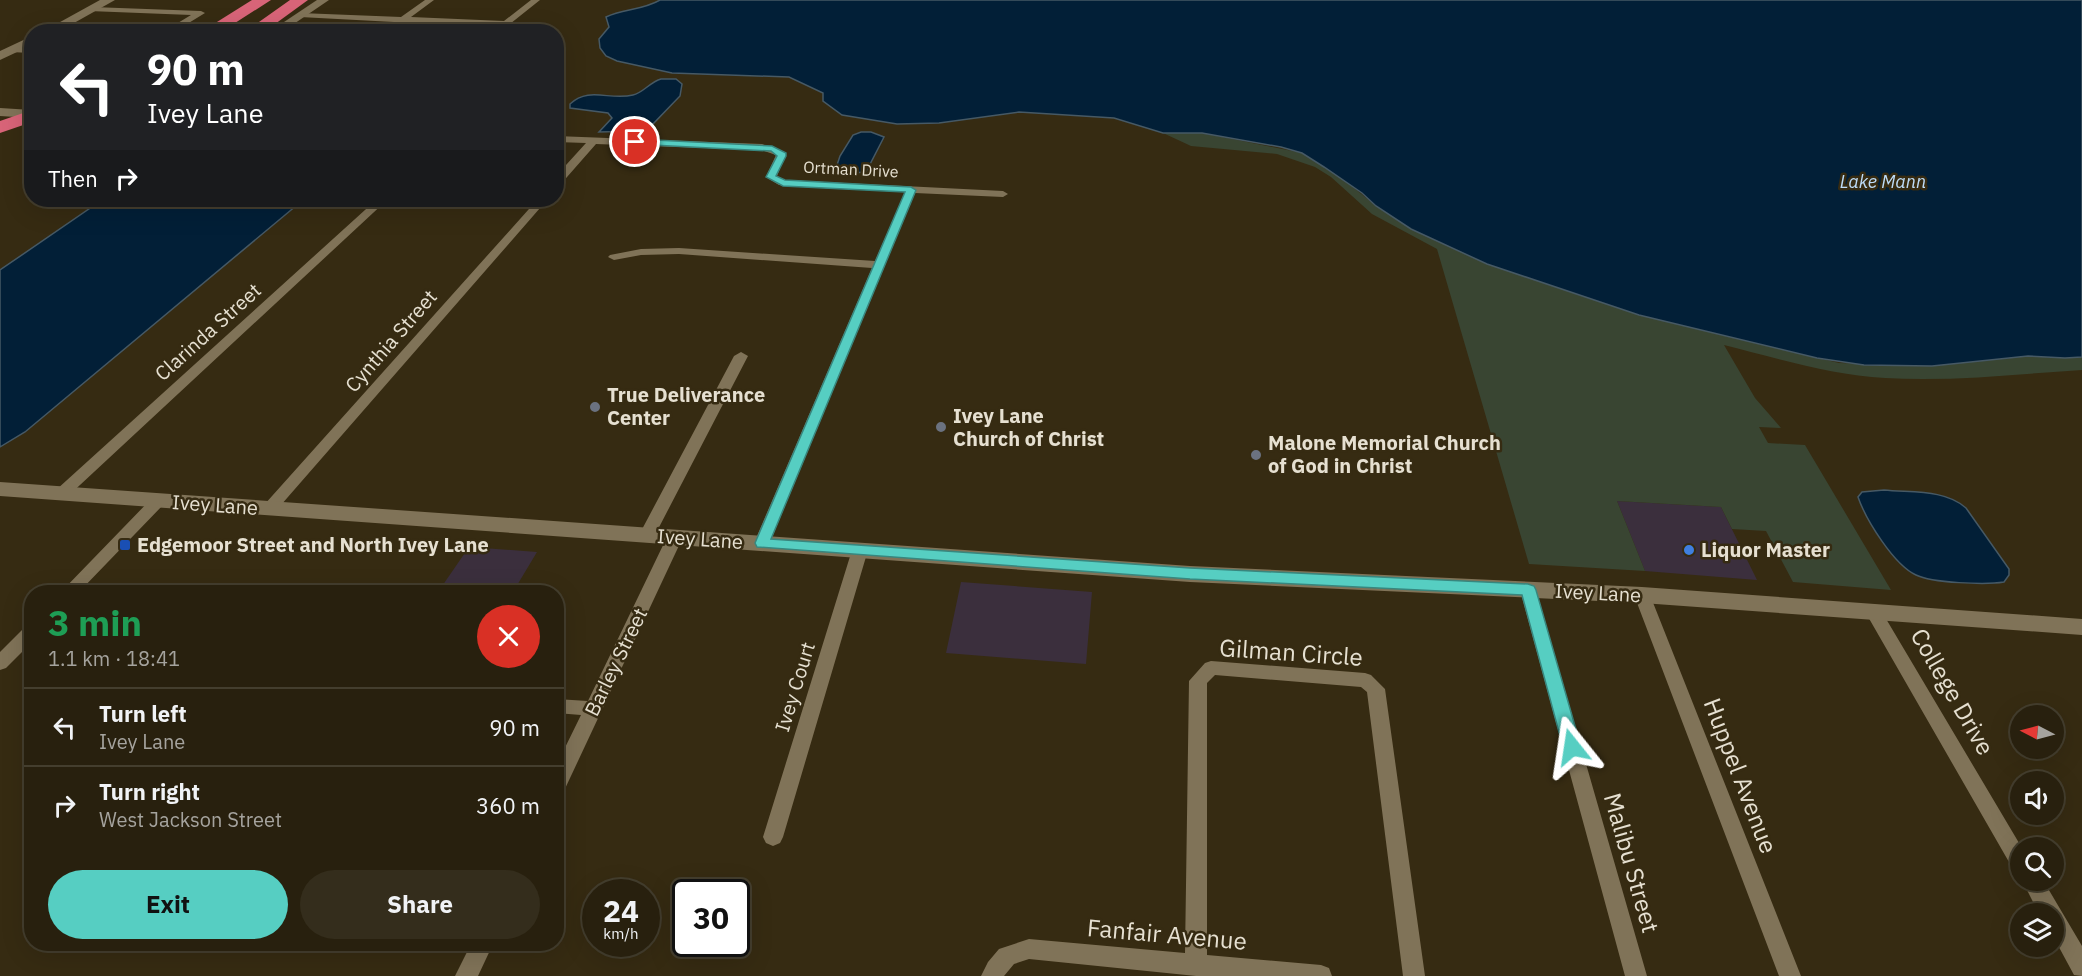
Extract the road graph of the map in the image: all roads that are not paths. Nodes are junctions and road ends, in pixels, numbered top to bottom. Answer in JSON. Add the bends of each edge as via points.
{"nodes":[{"id":1,"x":109,"y":0,"type":"edge"},
{"id":2,"x":263,"y":0,"type":"edge"},
{"id":3,"x":282,"y":0,"type":"edge"},
{"id":4,"x":324,"y":0,"type":"edge"},
{"id":5,"x":430,"y":0,"type":"edge"},
{"id":6,"x":536,"y":0,"type":"edge"},
{"id":7,"x":300,"y":8,"type":"edge"},
{"id":8,"x":92,"y":9,"type":"junction"},
{"id":9,"x":402,"y":19,"type":"junction"},
{"id":10,"x":63,"y":24,"type":"edge"},
{"id":11,"x":181,"y":24,"type":"edge"},
{"id":12,"x":222,"y":24,"type":"edge"},
{"id":13,"x":242,"y":24,"type":"edge"},
{"id":14,"x":269,"y":24,"type":"edge"},
{"id":15,"x":283,"y":24,"type":"edge"},
{"id":16,"x":395,"y":24,"type":"edge"},
{"id":17,"x":507,"y":24,"type":"joint"},
{"id":18,"x":24,"y":44,"type":"edge"},
{"id":19,"x":13,"y":50,"type":"junction"},
{"id":20,"x":24,"y":50,"type":"edge"},
{"id":21,"x":0,"y":56,"type":"edge"},
{"id":22,"x":0,"y":112,"type":"edge"},
{"id":23,"x":24,"y":118,"type":"edge"},
{"id":24,"x":24,"y":121,"type":"edge"},
{"id":25,"x":24,"y":123,"type":"edge"},
{"id":26,"x":0,"y":127,"type":"edge"},
{"id":27,"x":0,"y":137,"type":"edge"},
{"id":28,"x":564,"y":139,"type":"edge"},
{"id":29,"x":594,"y":140,"type":"junction"},
{"id":30,"x":564,"y":174,"type":"edge"},
{"id":31,"x":911,"y":190,"type":"junction"},
{"id":32,"x":1003,"y":194,"type":"dead end"},
{"id":33,"x":374,"y":207,"type":"edge"},
{"id":34,"x":536,"y":207,"type":"edge"},
{"id":35,"x":614,"y":257,"type":"dead end"},
{"id":36,"x":879,"y":265,"type":"junction"},
{"id":37,"x":741,"y":356,"type":"dead end"},
{"id":38,"x":0,"y":489,"type":"edge"},
{"id":39,"x":60,"y":494,"type":"junction"},
{"id":40,"x":158,"y":501,"type":"junction"},
{"id":41,"x":269,"y":509,"type":"junction"},
{"id":42,"x":647,"y":535,"type":"junction"},
{"id":43,"x":675,"y":537,"type":"junction"},
{"id":44,"x":762,"y":543,"type":"junction"},
{"id":45,"x":860,"y":550,"type":"junction"},
{"id":46,"x":76,"y":585,"type":"edge"},
{"id":47,"x":1528,"y":590,"type":"junction"},
{"id":48,"x":1642,"y":595,"type":"junction"},
{"id":49,"x":1874,"y":611,"type":"junction"},
{"id":50,"x":2082,"y":627,"type":"edge"},
{"id":51,"x":24,"y":639,"type":"edge"},
{"id":52,"x":0,"y":663,"type":"edge"},
{"id":53,"x":564,"y":707,"type":"edge"},
{"id":54,"x":593,"y":709,"type":"junction"},
{"id":55,"x":564,"y":770,"type":"edge"},
{"id":56,"x":773,"y":837,"type":"dead end"},
{"id":57,"x":2010,"y":845,"type":"edge"},
{"id":58,"x":2064,"y":936,"type":"edge"},
{"id":59,"x":478,"y":951,"type":"edge"},
{"id":60,"x":1196,"y":965,"type":"junction"},
{"id":61,"x":2082,"y":967,"type":"edge"},
{"id":62,"x":466,"y":976,"type":"edge"},
{"id":63,"x":992,"y":976,"type":"edge"},
{"id":64,"x":1321,"y":976,"type":"edge"},
{"id":65,"x":1414,"y":976,"type":"edge"},
{"id":66,"x":1636,"y":976,"type":"edge"},
{"id":67,"x":1790,"y":976,"type":"edge"}],
"edges":[{"from":1,"to":8,"type":"main road"},
{"from":2,"to":12,"type":"highway"},
{"from":3,"to":13,"type":"highway"},
{"from":4,"to":7,"type":"street"},
{"from":5,"to":9,"type":"street"},
{"from":6,"to":17,"type":"street"},
{"from":7,"to":9,"type":"street"},
{"from":7,"to":14,"type":"highway"},
{"from":7,"to":15,"type":"street"},
{"from":8,"to":10,"type":"main road"},
{"from":8,"to":11,"type":"street","via":[[201,13]]},
{"from":9,"to":16,"type":"street"},
{"from":9,"to":17,"type":"street"},
{"from":18,"to":19,"type":"main road"},
{"from":19,"to":20,"type":"street"},
{"from":19,"to":21,"type":"main road"},
{"from":22,"to":23,"type":"main road"},
{"from":24,"to":26,"type":"highway"},
{"from":25,"to":27,"type":"highway"},
{"from":28,"to":29,"type":"street","name":"Ortman Drive"},
{"from":29,"to":30,"type":"street"},
{"from":29,"to":31,"type":"street","name":"Ortman Drive","via":[[772,149],[782,156],[771,177],[783,183]]},
{"from":31,"to":32,"type":"street","name":"Ortman Drive"},
{"from":31,"to":36,"type":"street"},
{"from":33,"to":39,"type":"street","name":"Clarinda Street"},
{"from":34,"to":41,"type":"street","name":"Cynthia Street"},
{"from":35,"to":36,"type":"street","via":[[679,250]]},
{"from":36,"to":44,"type":"street"},
{"from":37,"to":42,"type":"street"},
{"from":38,"to":39,"type":"street","name":"Ivey Lane"},
{"from":39,"to":40,"type":"street","name":"Ivey Lane"},
{"from":40,"to":41,"type":"street","name":"Ivey Lane"},
{"from":40,"to":46,"type":"street"},
{"from":41,"to":42,"type":"street","name":"Ivey Lane"},
{"from":42,"to":43,"type":"street","name":"Ivey Lane"},
{"from":43,"to":44,"type":"street","name":"Ivey Lane"},
{"from":43,"to":54,"type":"street","name":"Barley Street"},
{"from":44,"to":45,"type":"street","name":"Ivey Lane"},
{"from":45,"to":47,"type":"street","name":"Ivey Lane","via":[[1190,574]]},
{"from":45,"to":56,"type":"street","name":"Ivey Court"},
{"from":47,"to":48,"type":"street","name":"Ivey Lane"},
{"from":47,"to":66,"type":"street","name":"Malibu Street"},
{"from":48,"to":49,"type":"street","name":"Ivey Lane"},
{"from":48,"to":67,"type":"street","name":"Huppel Avenue"},
{"from":49,"to":50,"type":"street","name":"Ivey Lane"},
{"from":49,"to":57,"type":"street","name":"College Drive"},
{"from":51,"to":52,"type":"street"},
{"from":53,"to":54,"type":"street"},
{"from":54,"to":55,"type":"street","name":"Barley Street"},
{"from":58,"to":61,"type":"street"},
{"from":59,"to":62,"type":"street"},
{"from":60,"to":63,"type":"street","name":"Fanfair Avenue","via":[[1029,949],[1009,953]]},
{"from":60,"to":64,"type":"street","name":"Fanfair Avenue"},
{"from":60,"to":65,"type":"street","name":"Gilman Circle","via":[[1198,681],[1211,668],[1365,680],[1376,689]]}]}
